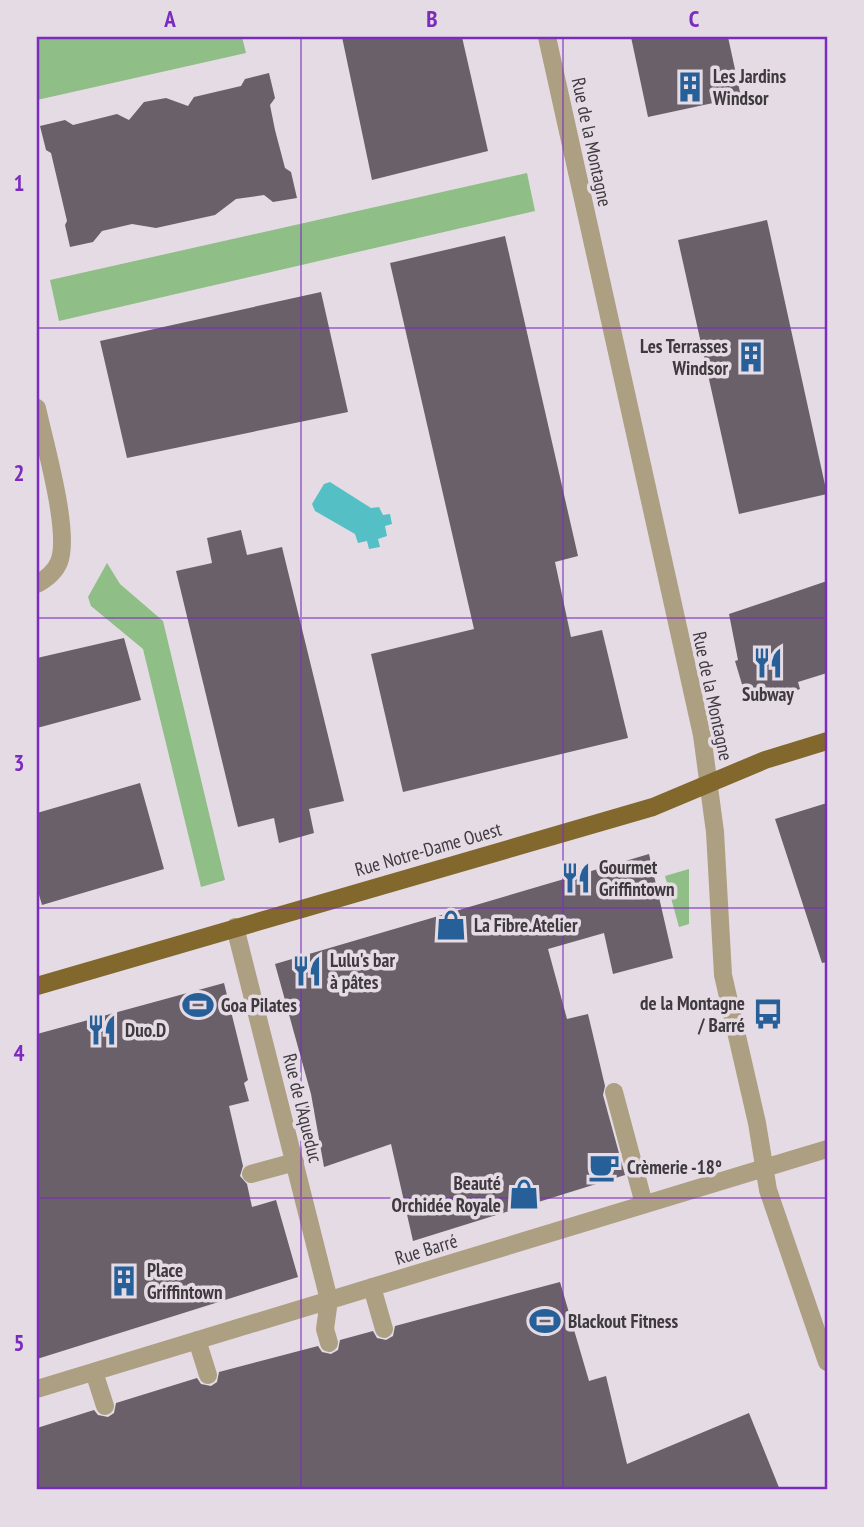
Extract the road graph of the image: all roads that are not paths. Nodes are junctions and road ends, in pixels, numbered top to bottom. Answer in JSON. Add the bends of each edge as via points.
{"nodes":[{"id":1,"x":547,"y":37,"type":"edge"},
{"id":2,"x":37,"y":408,"type":"edge"},
{"id":3,"x":37,"y":584,"type":"edge"},
{"id":4,"x":827,"y":741,"type":"edge"},
{"id":5,"x":709,"y":785,"type":"junction"},
{"id":6,"x":235,"y":927,"type":"junction"},
{"id":7,"x":37,"y":986,"type":"edge"},
{"id":8,"x":614,"y":1092,"type":"dead end"},
{"id":9,"x":827,"y":1149,"type":"edge"},
{"id":10,"x":295,"y":1162,"type":"junction"},
{"id":11,"x":765,"y":1168,"type":"junction"},
{"id":12,"x":251,"y":1174,"type":"dead end"},
{"id":13,"x":644,"y":1204,"type":"junction"},
{"id":14,"x":372,"y":1287,"type":"junction"},
{"id":15,"x":329,"y":1300,"type":"junction"},
{"id":16,"x":383,"y":1329,"type":"dead end"},
{"id":17,"x":197,"y":1340,"type":"junction"},
{"id":18,"x":329,"y":1343,"type":"dead end"},
{"id":19,"x":827,"y":1362,"type":"edge"},
{"id":20,"x":94,"y":1372,"type":"junction"},
{"id":21,"x":208,"y":1375,"type":"dead end"},
{"id":22,"x":37,"y":1389,"type":"edge"},
{"id":23,"x":105,"y":1406,"type":"dead end"}],
"edges":[{"from":1,"to":5,"type":"street","name":"Rue de la Montagne","via":[[702,735]]},
{"from":2,"to":3,"type":"street","via":[[60,519],[60,560]]},
{"from":4,"to":5,"type":"main road","name":"Rue Notre-Dame Ouest"},
{"from":5,"to":6,"type":"main road","name":"Rue Notre-Dame Ouest","via":[[653,807]]},
{"from":5,"to":11,"type":"street","name":"Rue de la Montagne","via":[[723,975]]},
{"from":6,"to":7,"type":"main road","name":"Rue Notre-Dame Ouest"},
{"from":6,"to":10,"type":"street","name":"Rue de l'Aqueduc"},
{"from":8,"to":13,"type":"street"},
{"from":9,"to":11,"type":"street","name":"Rue Barré"},
{"from":10,"to":12,"type":"street"},
{"from":10,"to":15,"type":"street","name":"Rue de l'Aqueduc"},
{"from":11,"to":13,"type":"street","name":"Rue Barré"},
{"from":11,"to":19,"type":"street","name":"Rue de la Montagne","via":[[768,1190]]},
{"from":13,"to":14,"type":"street","name":"Rue Barré"},
{"from":14,"to":15,"type":"street","name":"Rue Barré"},
{"from":14,"to":16,"type":"street"},
{"from":15,"to":17,"type":"street","name":"Rue Barré"},
{"from":15,"to":18,"type":"street","name":"Rue de l'Aqueduc"},
{"from":17,"to":20,"type":"street","name":"Rue Barré"},
{"from":17,"to":21,"type":"street"},
{"from":20,"to":22,"type":"street","name":"Rue Barré"},
{"from":20,"to":23,"type":"street"}]}
